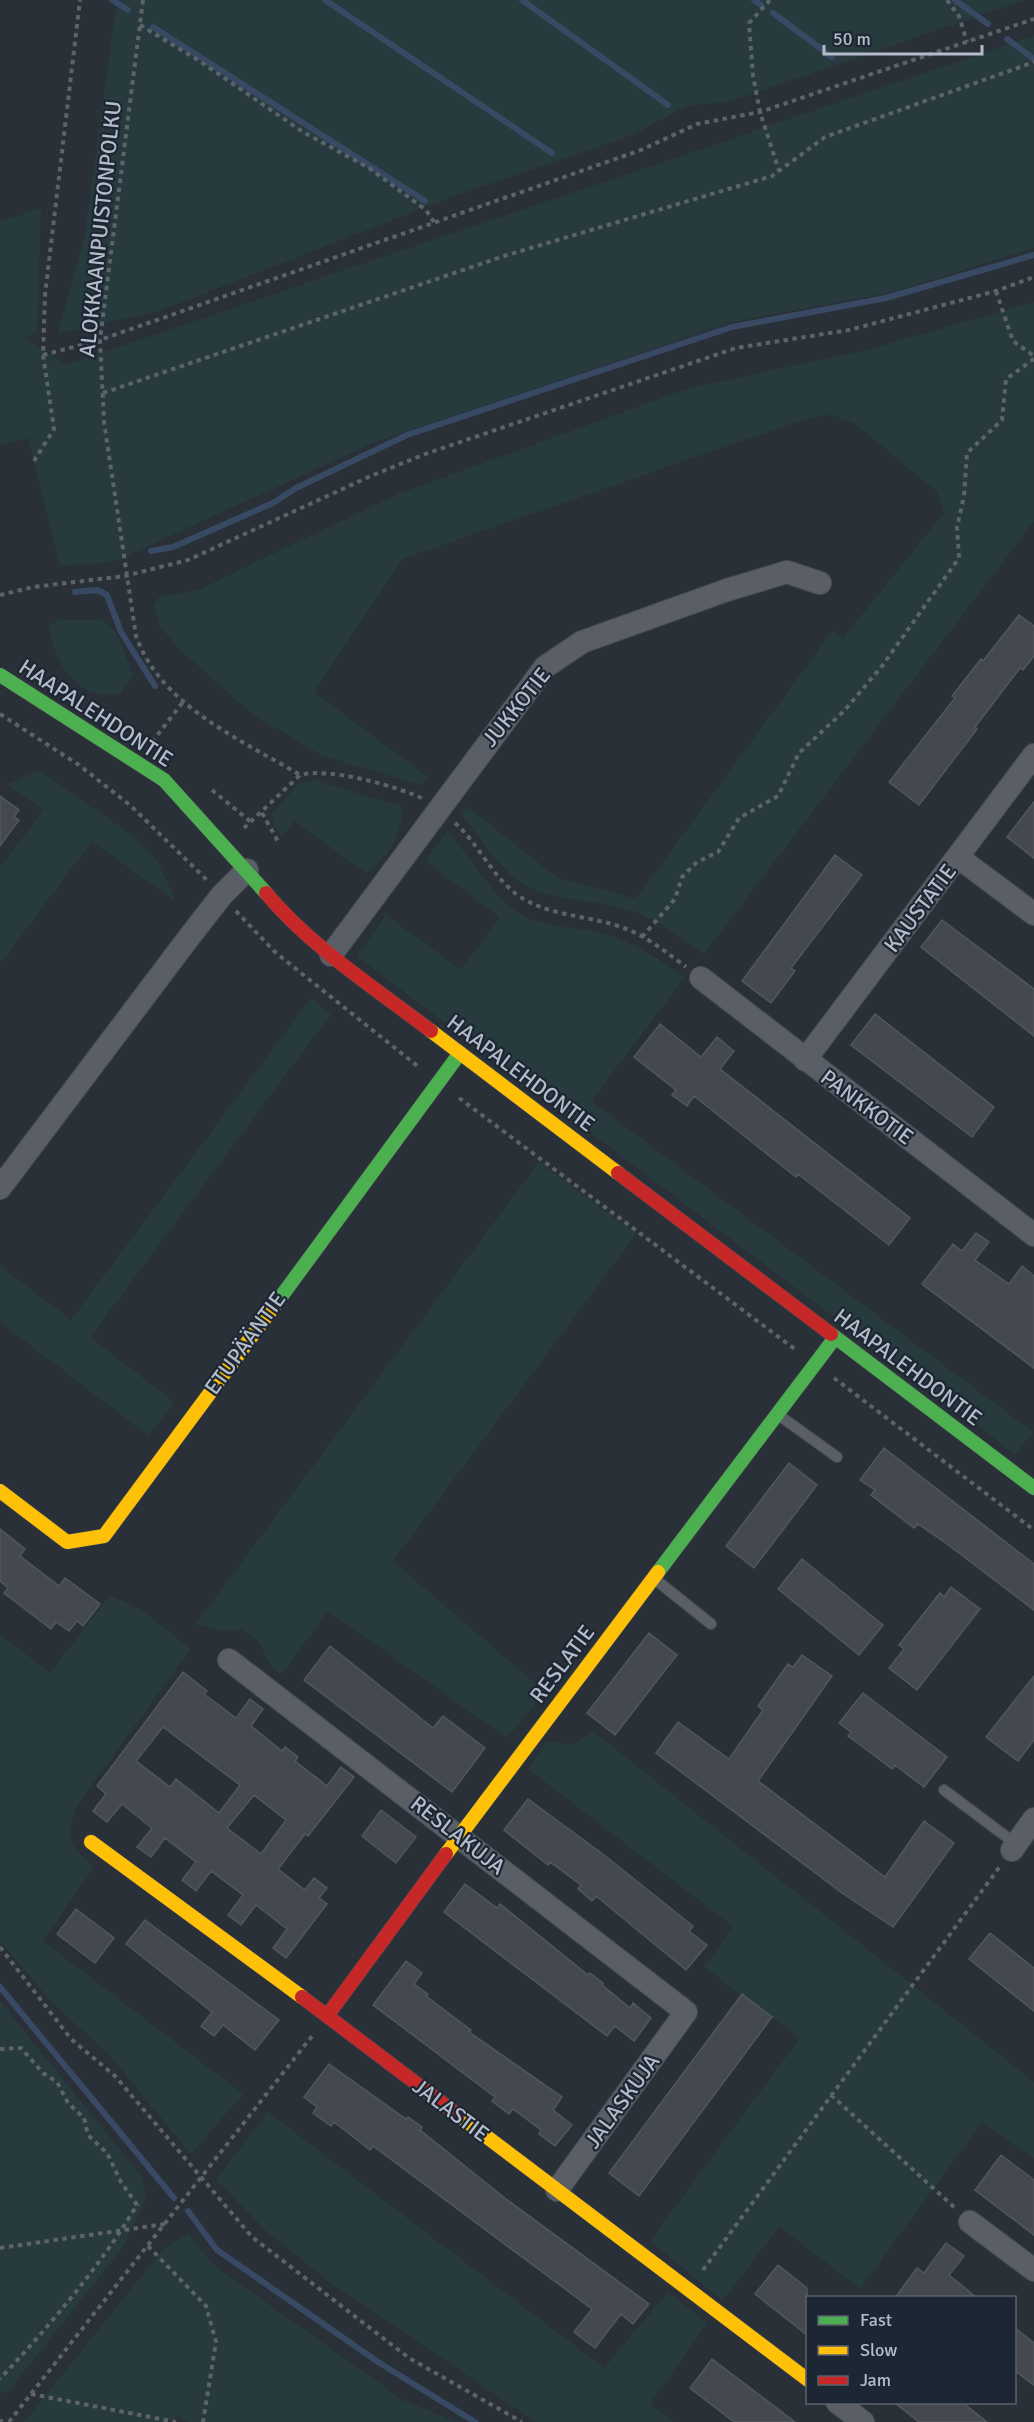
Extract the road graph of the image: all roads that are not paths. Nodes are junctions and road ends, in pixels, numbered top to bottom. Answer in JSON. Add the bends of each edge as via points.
{"nodes":[{"id":1,"x":820,"y":583,"type":"dead end"},
{"id":2,"x":0,"y":675,"type":"edge"},
{"id":3,"x":1034,"y":755,"type":"edge"},
{"id":4,"x":959,"y":858,"type":"junction"},
{"id":5,"x":247,"y":870,"type":"junction"},
{"id":6,"x":1034,"y":914,"type":"edge"},
{"id":7,"x":331,"y":955,"type":"junction"},
{"id":8,"x":701,"y":978,"type":"road end"},
{"id":9,"x":460,"y":1053,"type":"junction"},
{"id":10,"x":805,"y":1060,"type":"junction"},
{"id":11,"x":0,"y":1188,"type":"edge"},
{"id":12,"x":1034,"y":1235,"type":"edge"},
{"id":13,"x":834,"y":1339,"type":"junction"},
{"id":14,"x":777,"y":1414,"type":"junction"},
{"id":15,"x":837,"y":1457,"type":"dead end"},
{"id":16,"x":1034,"y":1488,"type":"edge"},
{"id":17,"x":0,"y":1491,"type":"edge"},
{"id":18,"x":653,"y":1578,"type":"junction"},
{"id":19,"x":711,"y":1624,"type":"dead end"},
{"id":20,"x":229,"y":1660,"type":"dead end"},
{"id":21,"x":944,"y":1790,"type":"dead end"},
{"id":22,"x":1034,"y":1819,"type":"edge"},
{"id":23,"x":459,"y":1836,"type":"junction"},
{"id":24,"x":92,"y":1842,"type":"dead end"},
{"id":25,"x":1014,"y":1847,"type":"joint"},
{"id":26,"x":686,"y":2012,"type":"joint"},
{"id":27,"x":327,"y":2016,"type":"junction"},
{"id":28,"x":557,"y":2190,"type":"junction"},
{"id":29,"x":970,"y":2222,"type":"road end"},
{"id":30,"x":1034,"y":2270,"type":"edge"},
{"id":31,"x":806,"y":2379,"type":"edge"},
{"id":32,"x":838,"y":2404,"type":"edge"},
{"id":33,"x":863,"y":2422,"type":"edge"}],
"edges":[{"from":1,"to":7,"type":"street","name":"JUKKOTIE","via":[[788,572],[727,590],[582,642],[545,667]]},
{"from":2,"to":5,"type":"street","name":"HAAPALEHDONTIE","via":[[164,780]]},
{"from":3,"to":4,"type":"street","name":"KAUSTATIE"},
{"from":4,"to":6,"type":"street"},
{"from":4,"to":10,"type":"street","name":"KAUSTATIE"},
{"from":5,"to":7,"type":"street","name":"HAAPALEHDONTIE","via":[[285,916]]},
{"from":5,"to":11,"type":"street","via":[[190,936]]},
{"from":7,"to":9,"type":"street","name":"HAAPALEHDONTIE"},
{"from":8,"to":10,"type":"street","name":"PANKKOTIE"},
{"from":9,"to":13,"type":"street","name":"HAAPALEHDONTIE"},
{"from":9,"to":17,"type":"street","name":"ETUPÄÄNTIE","via":[[104,1536],[67,1542]]},
{"from":10,"to":12,"type":"street","name":"PANKKOTIE"},
{"from":13,"to":14,"type":"street","name":"RESLATIE"},
{"from":13,"to":16,"type":"street","name":"HAAPALEHDONTIE"},
{"from":14,"to":15,"type":"lane"},
{"from":14,"to":18,"type":"street","name":"RESLATIE"},
{"from":18,"to":19,"type":"lane"},
{"from":18,"to":23,"type":"street","name":"RESLATIE"},
{"from":20,"to":23,"type":"street","name":"RESLAKUJA"},
{"from":21,"to":25,"type":"lane"},
{"from":22,"to":25,"type":"street"},
{"from":23,"to":26,"type":"street","name":"RESLAKUJA"},
{"from":23,"to":27,"type":"street","name":"RESLATIE"},
{"from":24,"to":27,"type":"street","name":"JALASTIE"},
{"from":26,"to":28,"type":"street","name":"JALASKUJA"},
{"from":27,"to":28,"type":"street","name":"JALASTIE"},
{"from":28,"to":31,"type":"street","name":"JALASTIE"},
{"from":29,"to":30,"type":"street"},
{"from":32,"to":33,"type":"street"}]}
